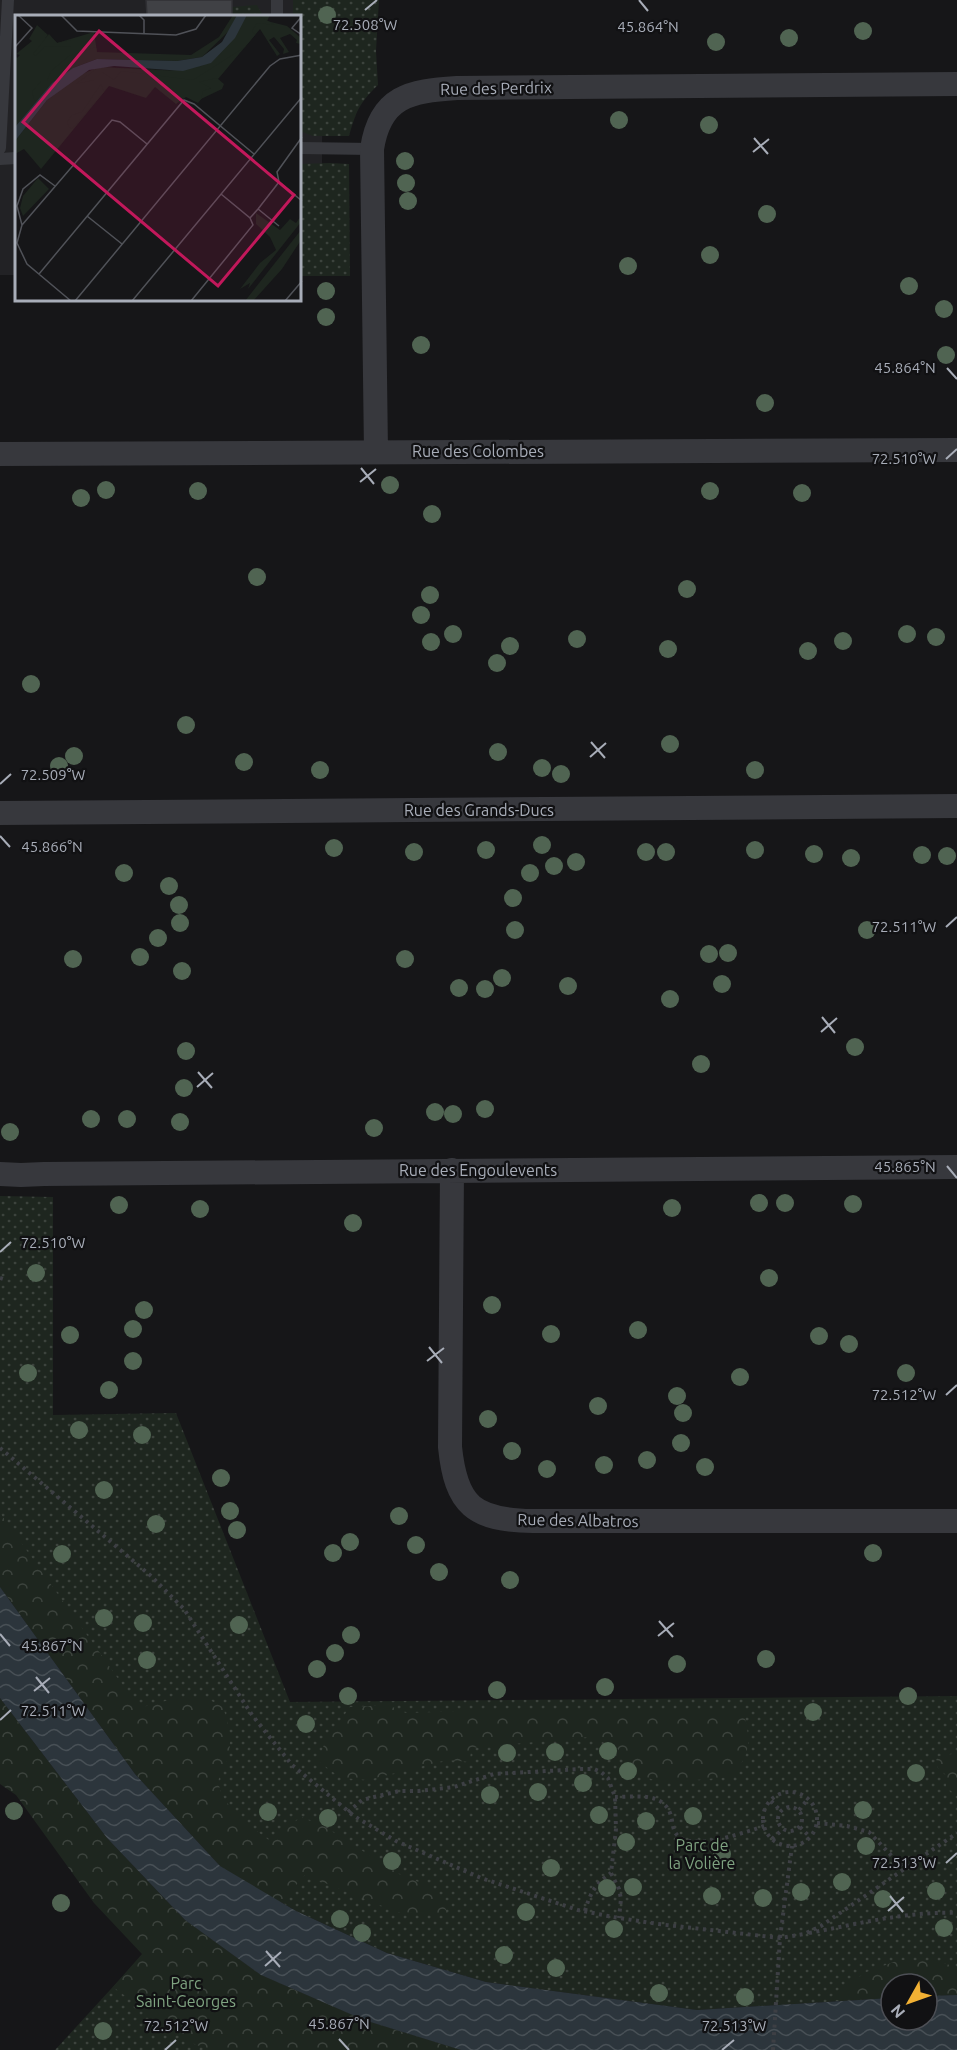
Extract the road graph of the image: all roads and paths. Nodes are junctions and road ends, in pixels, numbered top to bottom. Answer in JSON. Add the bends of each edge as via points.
{"nodes":[{"id":1,"x":8,"y":0,"type":"edge"},
{"id":2,"x":957,"y":84,"type":"edge"},
{"id":3,"x":0,"y":148,"type":"edge"},
{"id":4,"x":302,"y":148,"type":"edge"},
{"id":5,"x":372,"y":148,"type":"junction"},
{"id":6,"x":15,"y":158,"type":"edge"},
{"id":7,"x":0,"y":159,"type":"edge"},
{"id":8,"x":957,"y":450,"type":"edge"},
{"id":9,"x":376,"y":452,"type":"junction"},
{"id":10,"x":0,"y":454,"type":"edge"},
{"id":11,"x":957,"y":806,"type":"edge"},
{"id":12,"x":0,"y":813,"type":"edge"},
{"id":13,"x":957,"y":1167,"type":"edge"},
{"id":14,"x":452,"y":1170,"type":"junction"},
{"id":15,"x":0,"y":1174,"type":"edge"},
{"id":16,"x":0,"y":1278,"type":"edge"},
{"id":17,"x":6,"y":1280,"type":"dead end"},
{"id":18,"x":0,"y":1448,"type":"edge"},
{"id":19,"x":957,"y":1521,"type":"edge"},
{"id":20,"x":615,"y":1797,"type":"junction"},
{"id":21,"x":808,"y":1799,"type":"junction"},
{"id":22,"x":770,"y":1801,"type":"junction"},
{"id":23,"x":799,"y":1810,"type":"junction"},
{"id":24,"x":781,"y":1811,"type":"junction"},
{"id":25,"x":348,"y":1812,"type":"junction"},
{"id":26,"x":816,"y":1823,"type":"junction"},
{"id":27,"x":764,"y":1826,"type":"junction"},
{"id":28,"x":800,"y":1827,"type":"junction"},
{"id":29,"x":783,"y":1829,"type":"junction"},
{"id":30,"x":957,"y":1833,"type":"edge"},
{"id":31,"x":810,"y":1837,"type":"junction"},
{"id":32,"x":772,"y":1839,"type":"junction"},
{"id":33,"x":792,"y":1846,"type":"junction"},
{"id":34,"x":904,"y":1869,"type":"junction"},
{"id":35,"x":611,"y":1873,"type":"junction"},
{"id":36,"x":585,"y":1911,"type":"junction"},
{"id":37,"x":957,"y":1913,"type":"edge"},
{"id":38,"x":619,"y":1918,"type":"junction"},
{"id":39,"x":804,"y":1934,"type":"junction"},
{"id":40,"x":780,"y":1938,"type":"junction"},
{"id":41,"x":772,"y":2050,"type":"edge"}],
"edges":[{"from":1,"to":3,"type":"lane"},
{"from":2,"to":5,"type":"street","name":"Rue des Perdrix","via":[[434,89],[416,92],[390,106],[375,132]]},
{"from":4,"to":5,"type":"lane"},
{"from":5,"to":9,"type":"street","name":"Rue des Perdrix"},
{"from":6,"to":7,"type":"lane"},
{"from":8,"to":9,"type":"street","name":"Rue des Colombes"},
{"from":9,"to":10,"type":"street","name":"Rue des Colombes"},
{"from":11,"to":12,"type":"street","name":"Rue des Grands-Ducs"},
{"from":13,"to":14,"type":"street","name":"Rue des Engoulevents"},
{"from":14,"to":15,"type":"street","name":"Rue des Engoulevents"},
{"from":14,"to":19,"type":"street","name":"Rue des Albatros","via":[[450,1447],[459,1488],[468,1504],[482,1514],[516,1521]]},
{"from":16,"to":17,"type":"path"},
{"from":18,"to":25,"type":"path","via":[[170,1594],[184,1609],[269,1738],[292,1765]]},
{"from":20,"to":25,"type":"path","via":[[608,1778],[594,1769],[494,1774],[454,1787],[388,1793],[362,1800]]},
{"from":20,"to":27,"type":"path","via":[[659,1800],[667,1806],[674,1830],[687,1840],[738,1835]]},
{"from":20,"to":35,"type":"path"},
{"from":21,"to":22,"type":"path","via":[[793,1792]]},
{"from":21,"to":23,"type":"path"},
{"from":21,"to":26,"type":"path"},
{"from":22,"to":24,"type":"path"},
{"from":22,"to":27,"type":"path"},
{"from":23,"to":24,"type":"path","via":[[791,1807]]},
{"from":23,"to":28,"type":"path"},
{"from":24,"to":29,"type":"path","via":[[778,1819]]},
{"from":25,"to":36,"type":"path","via":[[439,1861]]},
{"from":26,"to":31,"type":"path"},
{"from":26,"to":34,"type":"path","via":[[869,1832]]},
{"from":27,"to":32,"type":"path"},
{"from":28,"to":29,"type":"path"},
{"from":28,"to":31,"type":"path"},
{"from":29,"to":32,"type":"path"},
{"from":30,"to":34,"type":"path"},
{"from":31,"to":33,"type":"path"},
{"from":32,"to":33,"type":"path"},
{"from":33,"to":40,"type":"path"},
{"from":34,"to":39,"type":"path"},
{"from":35,"to":36,"type":"path","via":[[592,1890]]},
{"from":35,"to":38,"type":"path","via":[[620,1889]]},
{"from":36,"to":38,"type":"path"},
{"from":37,"to":39,"type":"path","via":[[892,1918]]},
{"from":38,"to":40,"type":"path"},
{"from":39,"to":40,"type":"path"},
{"from":40,"to":41,"type":"path"}]}
